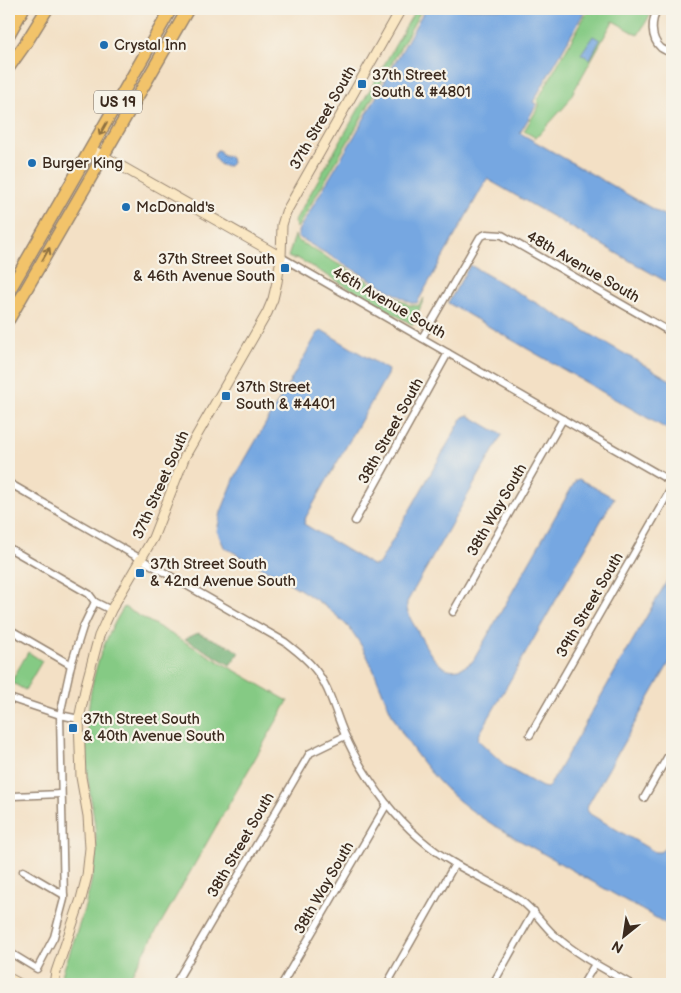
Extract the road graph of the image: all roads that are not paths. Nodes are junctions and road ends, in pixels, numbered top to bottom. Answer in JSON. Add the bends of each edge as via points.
{"nodes":[{"id":1,"x":23,"y":9,"type":"edge"},
{"id":2,"x":47,"y":9,"type":"edge"},
{"id":3,"x":172,"y":9,"type":"edge"},
{"id":4,"x":188,"y":9,"type":"edge"},
{"id":5,"x":401,"y":9,"type":"edge"},
{"id":6,"x":658,"y":9,"type":"edge"},
{"id":7,"x":10,"y":32,"type":"edge"},
{"id":8,"x":672,"y":54,"type":"edge"},
{"id":9,"x":144,"y":56,"type":"junction"},
{"id":10,"x":9,"y":67,"type":"edge"},
{"id":11,"x":150,"y":75,"type":"junction"},
{"id":12,"x":91,"y":149,"type":"junction"},
{"id":13,"x":104,"y":156,"type":"junction"},
{"id":14,"x":281,"y":257,"type":"junction"},
{"id":15,"x":25,"y":263,"type":"junction"},
{"id":16,"x":9,"y":291,"type":"edge"},
{"id":17,"x":22,"y":296,"type":"junction"},
{"id":18,"x":9,"y":306,"type":"edge"},
{"id":19,"x":9,"y":320,"type":"edge"},
{"id":20,"x":672,"y":333,"type":"edge"},
{"id":21,"x":422,"y":338,"type":"junction"},
{"id":22,"x":448,"y":353,"type":"junction"},
{"id":23,"x":563,"y":419,"type":"junction"},
{"id":24,"x":672,"y":482,"type":"edge"},
{"id":25,"x":9,"y":484,"type":"edge"},
{"id":26,"x":672,"y":487,"type":"edge"},
{"id":27,"x":355,"y":521,"type":"dead end"},
{"id":28,"x":9,"y":548,"type":"edge"},
{"id":29,"x":141,"y":559,"type":"junction"},
{"id":30,"x":95,"y":602,"type":"junction"},
{"id":31,"x":111,"y":610,"type":"junction"},
{"id":32,"x":453,"y":612,"type":"dead end"},
{"id":33,"x":9,"y":630,"type":"edge"},
{"id":34,"x":71,"y":665,"type":"junction"},
{"id":35,"x":9,"y":698,"type":"edge"},
{"id":36,"x":60,"y":715,"type":"junction"},
{"id":37,"x":79,"y":719,"type":"junction"},
{"id":38,"x":530,"y":735,"type":"dead end"},
{"id":39,"x":345,"y":736,"type":"junction"},
{"id":40,"x":672,"y":749,"type":"edge"},
{"id":41,"x":62,"y":794,"type":"junction"},
{"id":42,"x":14,"y":796,"type":"dead end"},
{"id":43,"x":644,"y":798,"type":"dead end"},
{"id":44,"x":387,"y":804,"type":"junction"},
{"id":45,"x":455,"y":864,"type":"junction"},
{"id":46,"x":23,"y":871,"type":"dead end"},
{"id":47,"x":64,"y":896,"type":"junction"},
{"id":48,"x":534,"y":911,"type":"junction"},
{"id":49,"x":9,"y":952,"type":"edge"},
{"id":50,"x":595,"y":964,"type":"junction"},
{"id":51,"x":56,"y":972,"type":"junction"},
{"id":52,"x":9,"y":978,"type":"edge"},
{"id":53,"x":20,"y":984,"type":"edge"},
{"id":54,"x":46,"y":984,"type":"edge"},
{"id":55,"x":54,"y":984,"type":"edge"},
{"id":56,"x":175,"y":984,"type":"edge"},
{"id":57,"x":282,"y":984,"type":"edge"},
{"id":58,"x":386,"y":984,"type":"edge"},
{"id":59,"x":493,"y":984,"type":"edge"},
{"id":60,"x":583,"y":984,"type":"edge"},
{"id":61,"x":631,"y":984,"type":"edge"}],
"edges":[{"from":1,"to":7,"type":"highway"},
{"from":2,"to":10,"type":"highway"},
{"from":3,"to":9,"type":"highway","number":"US 19"},
{"from":4,"to":11,"type":"highway","number":"US 19"},
{"from":5,"to":14,"type":"street","name":"37th Street South","via":[[286,212],[282,225]]},
{"from":6,"to":8,"type":"street","via":[[653,17],[652,31],[660,47]]},
{"from":9,"to":11,"type":"street"},
{"from":9,"to":12,"type":"highway","number":"US 19","one_way":true},
{"from":11,"to":13,"type":"highway","number":"US 19"},
{"from":12,"to":13,"type":"street","name":"46th Avenue South"},
{"from":12,"to":15,"type":"highway","number":"US 19"},
{"from":13,"to":14,"type":"street","name":"46th Avenue South"},
{"from":17,"to":13,"type":"highway","number":"US 19","one_way":true},
{"from":14,"to":21,"type":"street","name":"46th Avenue South"},
{"from":14,"to":29,"type":"street","name":"37th Street South","via":[[267,313],[185,456],[163,517]]},
{"from":15,"to":16,"type":"highway","number":"US 19"},
{"from":15,"to":17,"type":"highway","via":[[18,289]]},
{"from":16,"to":18,"type":"highway","via":[[12,296]]},
{"from":17,"to":19,"type":"highway","number":"US 19"},
{"from":20,"to":21,"type":"street","name":"48th Avenue South","via":[[502,235],[486,234],[480,237]]},
{"from":21,"to":22,"type":"street","name":"46th Avenue South"},
{"from":22,"to":23,"type":"street","name":"46th Avenue South"},
{"from":22,"to":27,"type":"street","name":"38th Street South"},
{"from":23,"to":24,"type":"street","name":"46th Avenue South"},
{"from":23,"to":32,"type":"street","name":"38th Way South"},
{"from":25,"to":29,"type":"street"},
{"from":26,"to":38,"type":"street","name":"39th Street South"},
{"from":28,"to":30,"type":"street","via":[[89,594]]},
{"from":29,"to":31,"type":"street","name":"37th Street South"},
{"from":29,"to":39,"type":"street","via":[[302,655],[315,668],[326,687]]},
{"from":30,"to":31,"type":"street"},
{"from":30,"to":34,"type":"street"},
{"from":31,"to":37,"type":"street","name":"37th Street South","via":[[99,636]]},
{"from":33,"to":34,"type":"street"},
{"from":34,"to":36,"type":"street"},
{"from":35,"to":36,"type":"street"},
{"from":36,"to":37,"type":"street"},
{"from":36,"to":41,"type":"street"},
{"from":37,"to":51,"type":"street","name":"37th Street South","via":[[81,778],[90,848],[81,899]]},
{"from":39,"to":44,"type":"street"},
{"from":39,"to":56,"type":"street","name":"38th Street South","via":[[310,753]]},
{"from":40,"to":43,"type":"street"},
{"from":41,"to":42,"type":"street"},
{"from":41,"to":47,"type":"street"},
{"from":44,"to":45,"type":"street","via":[[429,845]]},
{"from":44,"to":57,"type":"street","name":"38th Way South"},
{"from":45,"to":48,"type":"street"},
{"from":45,"to":58,"type":"street"},
{"from":46,"to":47,"type":"street"},
{"from":47,"to":49,"type":"street","via":[[54,937],[37,969]]},
{"from":48,"to":50,"type":"street","via":[[551,932]]},
{"from":48,"to":59,"type":"street"},
{"from":50,"to":60,"type":"street"},
{"from":50,"to":61,"type":"street"},
{"from":51,"to":54,"type":"street","name":"37th Street South"},
{"from":51,"to":55,"type":"street","name":"37th Street South"},
{"from":52,"to":53,"type":"street"}]}
